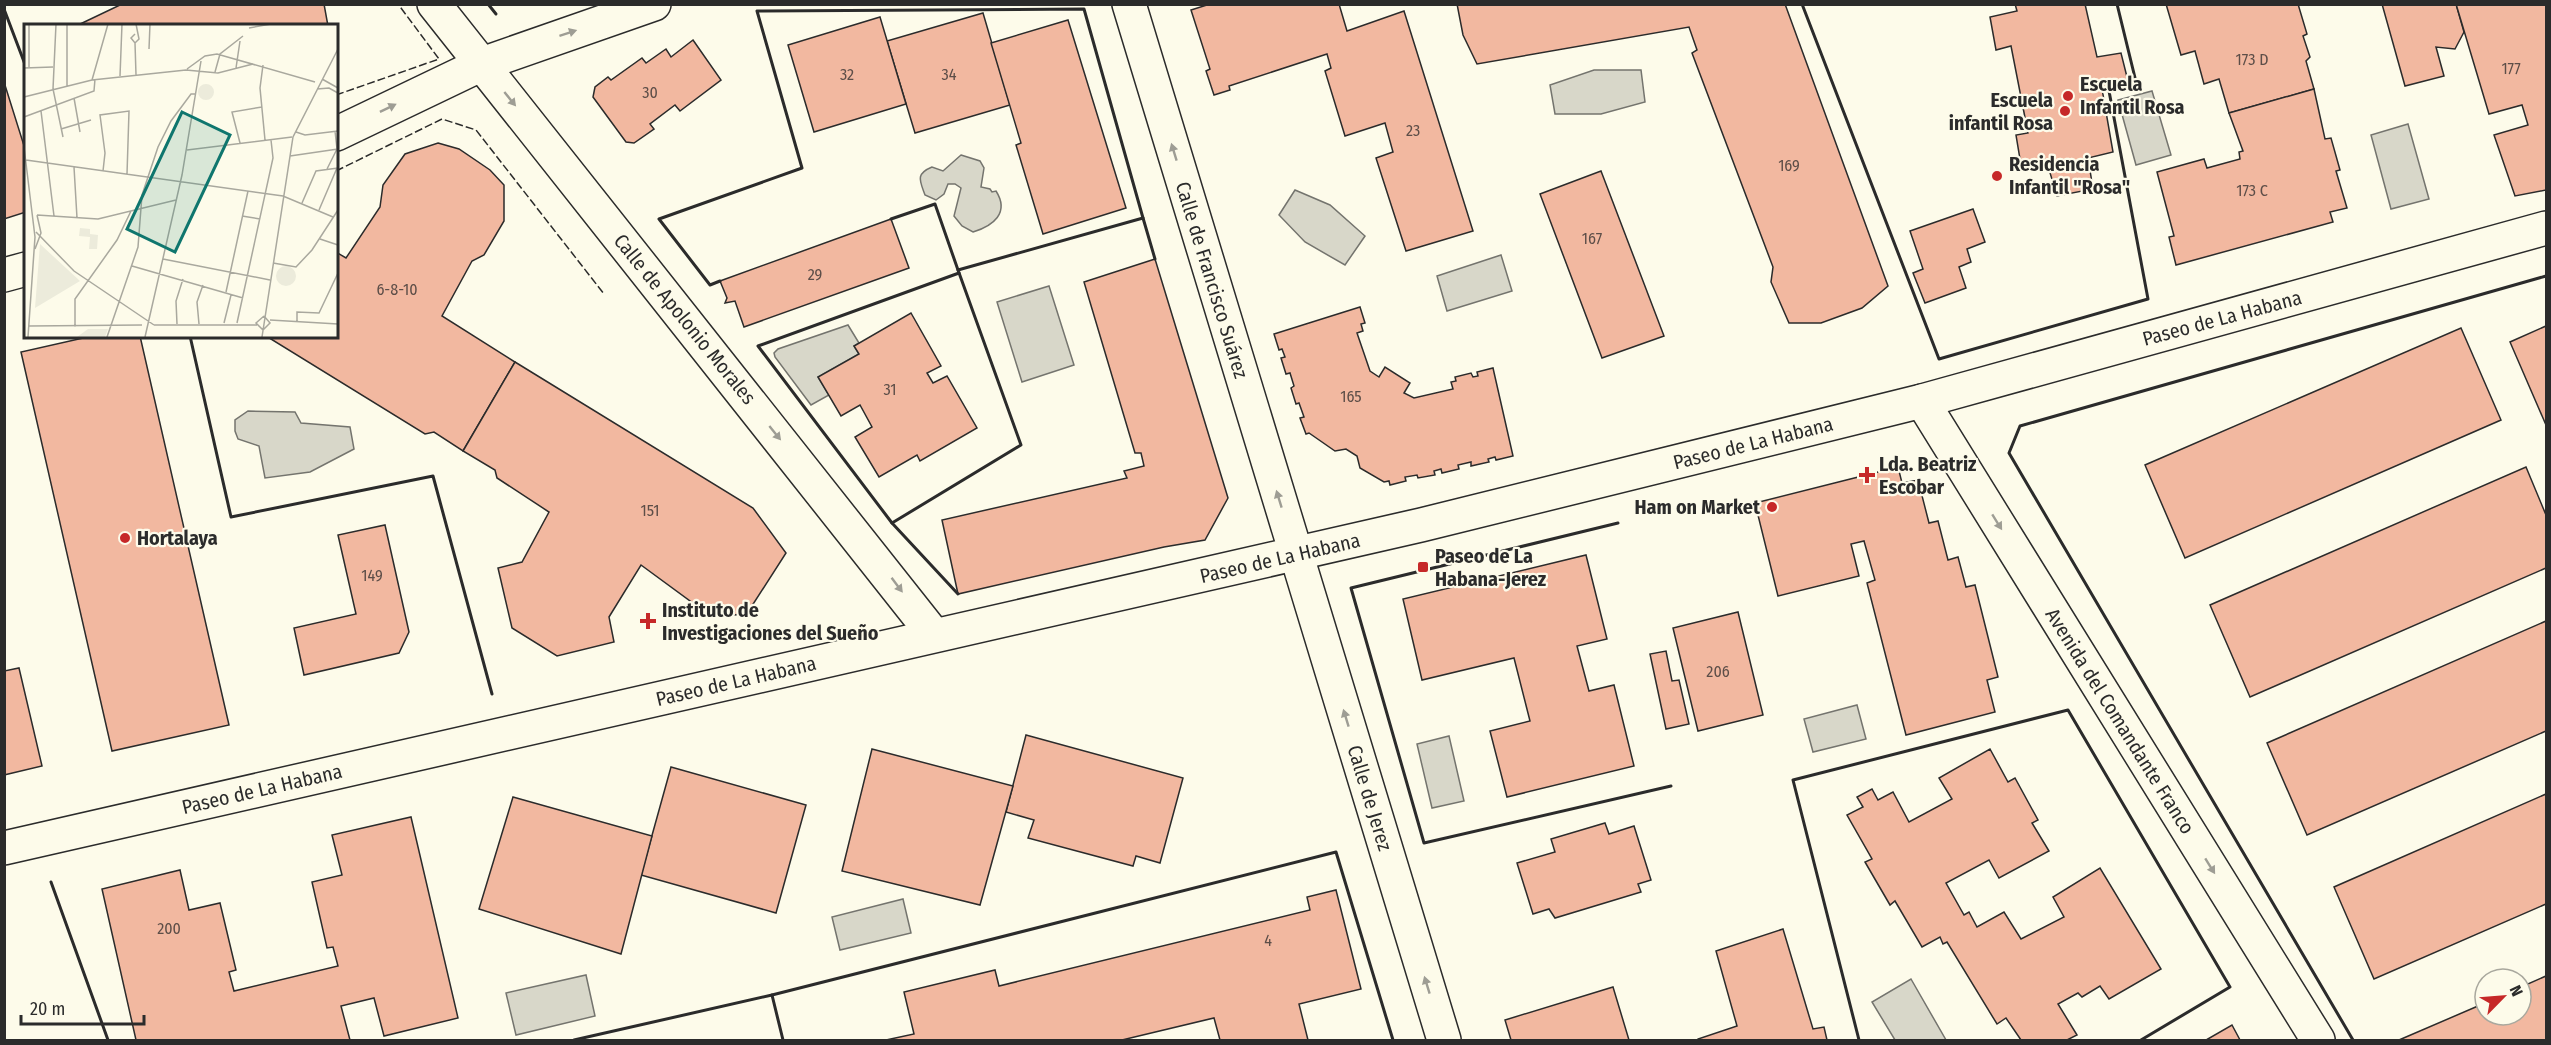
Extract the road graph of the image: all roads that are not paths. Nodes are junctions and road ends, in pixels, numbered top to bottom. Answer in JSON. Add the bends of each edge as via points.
{"nodes":[{"id":1,"x":434,"y":4,"type":"edge"},
{"id":2,"x":654,"y":4,"type":"edge"},
{"id":3,"x":1129,"y":4,"type":"edge"},
{"id":4,"x":482,"y":64,"type":"junction"},
{"id":5,"x":338,"y":133,"type":"edge"},
{"id":6,"x":2547,"y":228,"type":"edge"},
{"id":7,"x":24,"y":270,"type":"edge"},
{"id":8,"x":4,"y":275,"type":"edge"},
{"id":9,"x":1922,"y":401,"type":"junction"},
{"id":10,"x":1296,"y":555,"type":"junction"},
{"id":11,"x":934,"y":635,"type":"junction"},
{"id":12,"x":4,"y":848,"type":"edge"},
{"id":13,"x":1444,"y":1041,"type":"edge"},
{"id":14,"x":2318,"y":1041,"type":"edge"}],
"edges":[{"from":1,"to":4,"type":"street","name":"Calle de Apolonio Morales"},
{"from":4,"to":2,"type":"street","one_way":true},
{"from":10,"to":3,"type":"street","name":"Calle de Francisco Suárez","one_way":true},
{"from":5,"to":4,"type":"street","one_way":true},
{"from":4,"to":11,"type":"street","name":"Calle de Apolonio Morales","one_way":true},
{"from":6,"to":9,"type":"street","name":"Paseo de La Habana"},
{"from":7,"to":8,"type":"street"},
{"from":9,"to":10,"type":"street","name":"Paseo de La Habana"},
{"from":9,"to":14,"type":"street","name":"Avenida del Comandante Franco","one_way":true},
{"from":10,"to":11,"type":"street","name":"Paseo de La Habana"},
{"from":13,"to":10,"type":"street","name":"Calle de Jerez","one_way":true},
{"from":11,"to":12,"type":"street","name":"Paseo de La Habana"}]}
